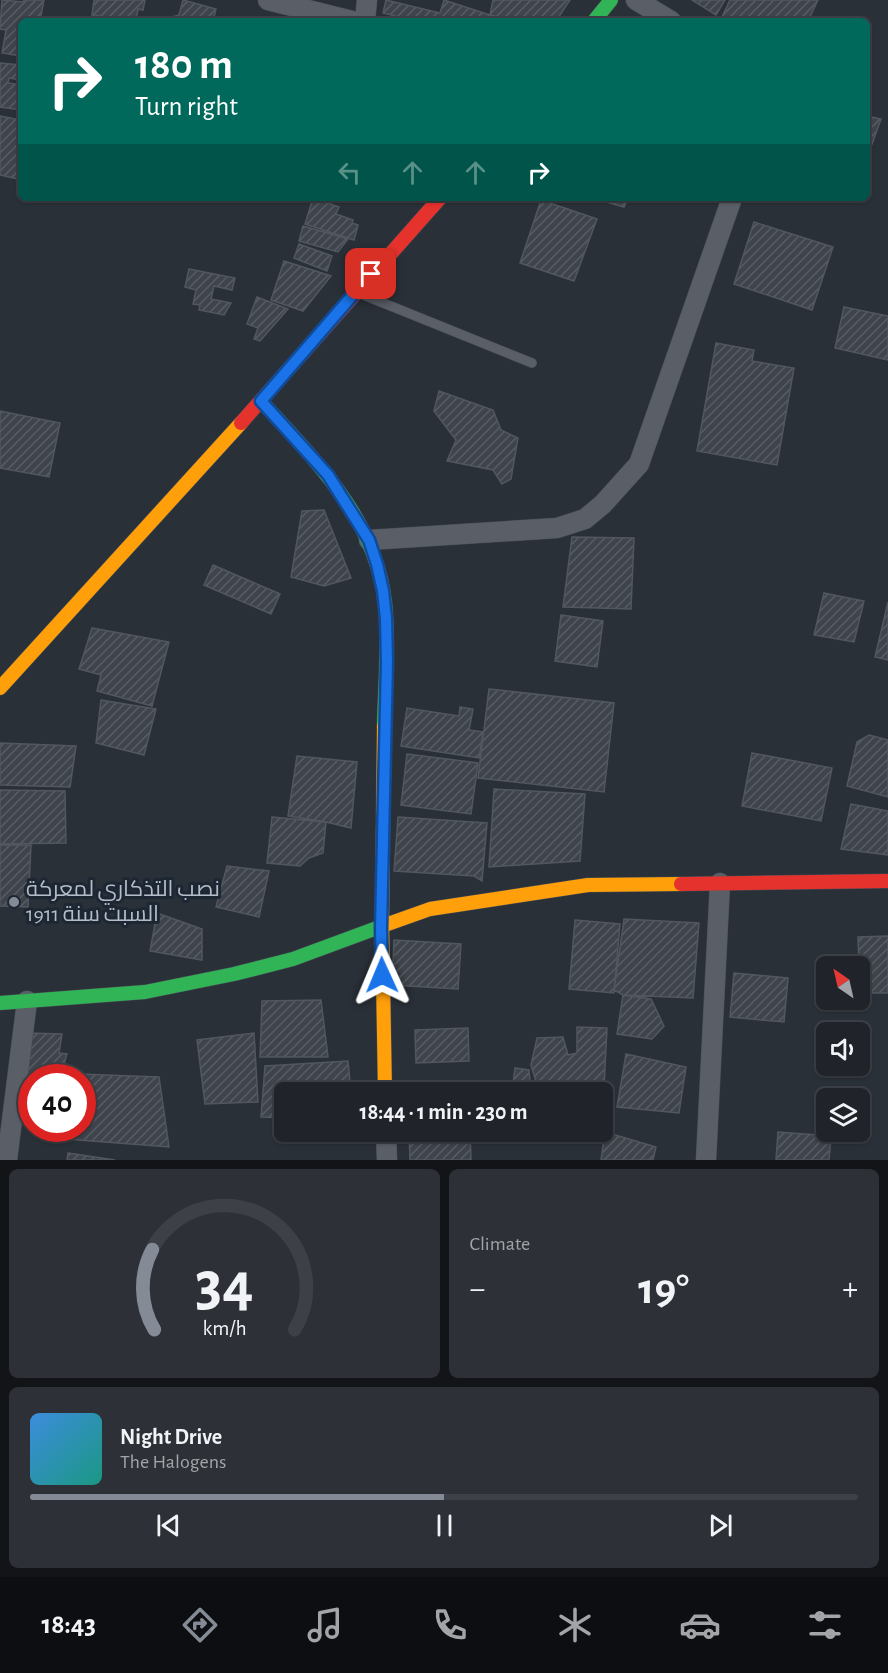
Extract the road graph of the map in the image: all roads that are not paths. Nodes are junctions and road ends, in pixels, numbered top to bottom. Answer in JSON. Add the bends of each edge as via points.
{"nodes":[{"id":1,"x":268,"y":0,"type":"edge"},
{"id":2,"x":367,"y":0,"type":"edge"},
{"id":3,"x":611,"y":0,"type":"edge"},
{"id":4,"x":636,"y":0,"type":"edge"},
{"id":5,"x":340,"y":18,"type":"edge"},
{"id":6,"x":365,"y":18,"type":"edge"},
{"id":7,"x":596,"y":18,"type":"edge"},
{"id":8,"x":666,"y":18,"type":"edge"},
{"id":9,"x":437,"y":201,"type":"edge"},
{"id":10,"x":731,"y":201,"type":"edge"},
{"id":11,"x":356,"y":292,"type":"junction"},
{"id":12,"x":532,"y":363,"type":"dead end"},
{"id":13,"x":261,"y":401,"type":"junction"},
{"id":14,"x":369,"y":540,"type":"junction"},
{"id":15,"x":0,"y":688,"type":"edge"},
{"id":16,"x":888,"y":881,"type":"edge"},
{"id":17,"x":720,"y":883,"type":"junction"},
{"id":18,"x":381,"y":928,"type":"junction"},
{"id":19,"x":27,"y":1001,"type":"junction"},
{"id":20,"x":0,"y":1003,"type":"edge"},
{"id":21,"x":385,"y":1082,"type":"edge"},
{"id":22,"x":386,"y":1142,"type":"edge"},
{"id":23,"x":7,"y":1160,"type":"edge"},
{"id":24,"x":387,"y":1160,"type":"edge"},
{"id":25,"x":706,"y":1160,"type":"edge"}],
"edges":[{"from":1,"to":5,"type":"street"},
{"from":2,"to":6,"type":"street"},
{"from":3,"to":7,"type":"street"},
{"from":4,"to":8,"type":"street"},
{"from":9,"to":11,"type":"street"},
{"from":10,"to":14,"type":"street","via":[[639,464],[603,504],[585,519],[557,528]]},
{"from":11,"to":12,"type":"lane"},
{"from":11,"to":13,"type":"street"},
{"from":13,"to":14,"type":"street","via":[[328,475]]},
{"from":13,"to":15,"type":"street"},
{"from":14,"to":18,"type":"street","via":[[386,618]]},
{"from":16,"to":17,"type":"street"},
{"from":17,"to":18,"type":"street","via":[[588,885],[430,909]]},
{"from":17,"to":25,"type":"street"},
{"from":18,"to":19,"type":"street","via":[[293,959],[234,974],[145,992]]},
{"from":18,"to":21,"type":"street"},
{"from":19,"to":20,"type":"street"},
{"from":19,"to":23,"type":"street"},
{"from":22,"to":24,"type":"street"}]}
